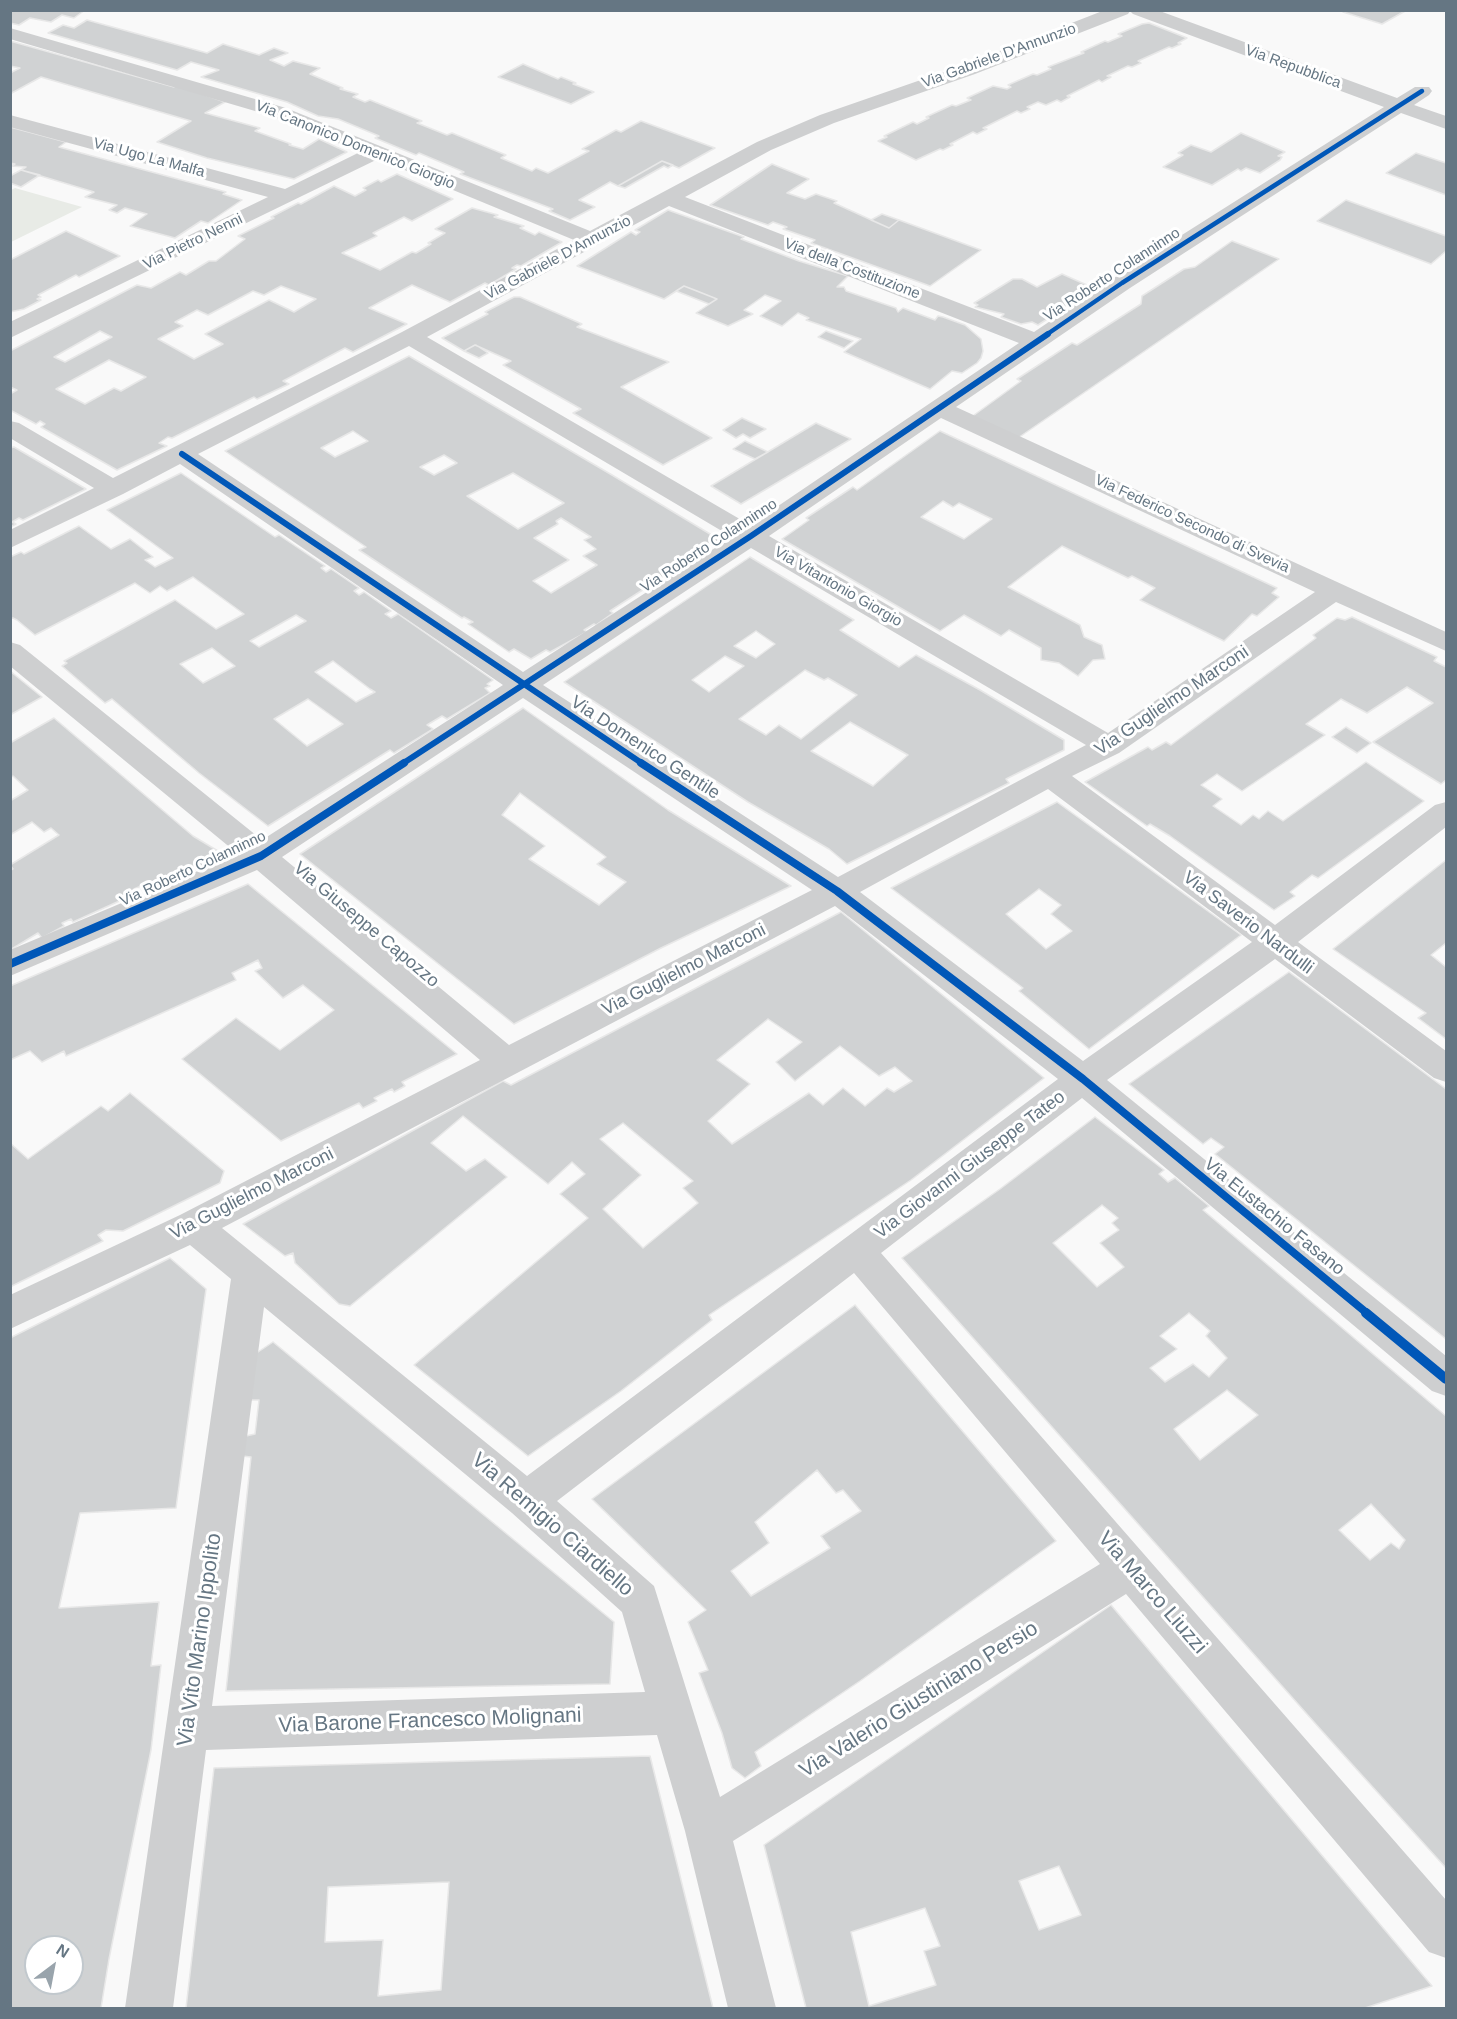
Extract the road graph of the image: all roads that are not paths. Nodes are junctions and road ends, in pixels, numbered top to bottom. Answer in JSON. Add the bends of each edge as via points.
{"nodes":[{"id":1,"x":1122,"y":10,"type":"edge"},
{"id":2,"x":1139,"y":10,"type":"edge"},
{"id":3,"x":10,"y":33,"type":"edge"},
{"id":4,"x":1398,"y":94,"type":"junction"},
{"id":5,"x":1430,"y":94,"type":"dead end"},
{"id":6,"x":10,"y":121,"type":"edge"},
{"id":7,"x":1446,"y":123,"type":"edge"},
{"id":8,"x":375,"y":153,"type":"junction"},
{"id":9,"x":287,"y":196,"type":"junction"},
{"id":10,"x":668,"y":198,"type":"junction"},
{"id":11,"x":592,"y":240,"type":"junction"},
{"id":12,"x":10,"y":331,"type":"edge"},
{"id":13,"x":410,"y":338,"type":"junction"},
{"id":14,"x":1036,"y":341,"type":"junction"},
{"id":15,"x":938,"y":407,"type":"junction"},
{"id":16,"x":10,"y":428,"type":"edge"},
{"id":17,"x":182,"y":454,"type":"junction"},
{"id":18,"x":114,"y":489,"type":"junction"},
{"id":19,"x":751,"y":536,"type":"junction"},
{"id":20,"x":10,"y":540,"type":"edge"},
{"id":21,"x":1335,"y":590,"type":"junction"},
{"id":22,"x":1446,"y":642,"type":"edge"},
{"id":23,"x":10,"y":651,"type":"edge"},
{"id":24,"x":521,"y":684,"type":"junction"},
{"id":25,"x":1109,"y":746,"type":"junction"},
{"id":26,"x":1050,"y":775,"type":"junction"},
{"id":27,"x":1445,"y":816,"type":"edge"},
{"id":28,"x":261,"y":856,"type":"junction"},
{"id":29,"x":837,"y":891,"type":"junction"},
{"id":30,"x":1274,"y":943,"type":"junction"},
{"id":31,"x":10,"y":964,"type":"edge"},
{"id":32,"x":506,"y":1062,"type":"junction"},
{"id":33,"x":1446,"y":1069,"type":"edge"},
{"id":34,"x":1083,"y":1079,"type":"junction"},
{"id":35,"x":193,"y":1226,"type":"junction"},
{"id":36,"x":857,"y":1251,"type":"junction"},
{"id":37,"x":250,"y":1272,"type":"junction"},
{"id":38,"x":10,"y":1313,"type":"edge"},
{"id":39,"x":1446,"y":1379,"type":"edge"},
{"id":40,"x":526,"y":1500,"type":"junction"},
{"id":41,"x":1131,"y":1568,"type":"junction"},
{"id":42,"x":673,"y":1713,"type":"junction"},
{"id":43,"x":188,"y":1729,"type":"junction"},
{"id":44,"x":708,"y":1831,"type":"junction"},
{"id":45,"x":1446,"y":1935,"type":"edge"},
{"id":46,"x":149,"y":2008,"type":"edge"},
{"id":47,"x":752,"y":2008,"type":"edge"}],
"edges":[{"from":1,"to":10,"type":"street","name":"Via Gabriele D'Annunzio","via":[[827,119],[764,146]]},
{"from":2,"to":4,"type":"street","name":"Via Repubblica"},
{"from":3,"to":8,"type":"street","name":"Via Canonico Domenico Giorgio","via":[[279,112]]},
{"from":4,"to":5,"type":"street","name":"Via Roberto Colanninno"},
{"from":4,"to":7,"type":"street","name":"Via Repubblica"},
{"from":4,"to":14,"type":"street","name":"Via Roberto Colanninno"},
{"from":6,"to":9,"type":"street","name":"Via Ugo La Malfa"},
{"from":8,"to":9,"type":"street","name":"Via Pietro Nenni"},
{"from":8,"to":11,"type":"street","name":"Via Canonico Domenico Giorgio"},
{"from":9,"to":12,"type":"street","name":"Via Pietro Nenni"},
{"from":10,"to":11,"type":"street","name":"Via Gabriele D'Annunzio"},
{"from":10,"to":14,"type":"street","name":"Via della Costituzione"},
{"from":11,"to":13,"type":"street","name":"Via Gabriele D'Annunzio"},
{"from":13,"to":17,"type":"street","name":"Via Gabriele D'Annunzio"},
{"from":13,"to":19,"type":"street","name":"Via Vitantonio Giorgio"},
{"from":14,"to":15,"type":"street","name":"Via Roberto Colanninno"},
{"from":15,"to":19,"type":"street","name":"Via Roberto Colanninno"},
{"from":15,"to":21,"type":"street","name":"Via Federico Secondo di Svevia"},
{"from":16,"to":18,"type":"street"},
{"from":17,"to":18,"type":"street","name":"Via Gabriele D'Annunzio"},
{"from":17,"to":24,"type":"street","name":"Via Domenico Gentile"},
{"from":18,"to":20,"type":"street","name":"Via Gabriele D'Annunzio"},
{"from":19,"to":24,"type":"street","name":"Via Roberto Colanninno"},
{"from":19,"to":25,"type":"street","name":"Via Vitantonio Giorgio"},
{"from":21,"to":22,"type":"street","name":"Via Federico Secondo di Svevia"},
{"from":21,"to":25,"type":"street","name":"Via Guglielmo Marconi"},
{"from":23,"to":28,"type":"street","name":"Via Giuseppe Capozzo"},
{"from":24,"to":28,"type":"street","name":"Via Roberto Colanninno"},
{"from":24,"to":29,"type":"street","name":"Via Domenico Gentile"},
{"from":25,"to":26,"type":"street","name":"Via Guglielmo Marconi"},
{"from":26,"to":29,"type":"street","name":"Via Guglielmo Marconi"},
{"from":26,"to":30,"type":"street","name":"Via Saverio Nardulli"},
{"from":27,"to":30,"type":"street","name":"Via Giovanni Giuseppe Tateo"},
{"from":28,"to":31,"type":"street","name":"Via Roberto Colanninno"},
{"from":28,"to":32,"type":"street","name":"Via Giuseppe Capozzo"},
{"from":29,"to":32,"type":"street","name":"Via Guglielmo Marconi"},
{"from":29,"to":34,"type":"street","name":"Via Domenico Gentile"},
{"from":30,"to":33,"type":"street","name":"Via Saverio Nardulli"},
{"from":30,"to":34,"type":"street","name":"Via Giovanni Giuseppe Tateo"},
{"from":32,"to":35,"type":"street","name":"Via Guglielmo Marconi"},
{"from":34,"to":36,"type":"street","name":"Via Giovanni Giuseppe Tateo"},
{"from":34,"to":39,"type":"street","name":"Via Eustachio Fasano"},
{"from":35,"to":37,"type":"street","name":"Via Remigio Ciardiello"},
{"from":35,"to":38,"type":"street","name":"Via Guglielmo Marconi"},
{"from":36,"to":40,"type":"street","name":"Via Giovanni Giuseppe Tateo"},
{"from":36,"to":41,"type":"street","name":"Via Marco Liuzzi"},
{"from":37,"to":40,"type":"street","name":"Via Remigio Ciardiello"},
{"from":37,"to":43,"type":"street","name":"Via Vito Marino Ippolito"},
{"from":40,"to":42,"type":"street","name":"Via Remigio Ciardiello","via":[[639,1600]]},
{"from":41,"to":44,"type":"street","name":"Via Valerio Giustiniano Persio"},
{"from":41,"to":45,"type":"street","name":"Via Marco Liuzzi"},
{"from":42,"to":43,"type":"street","name":"Via Barone Francesco Molignani"},
{"from":42,"to":44,"type":"street","name":"Via Remigio Ciardiello"},
{"from":43,"to":46,"type":"street","name":"Via Vito Marino Ippolito"},
{"from":44,"to":47,"type":"street","name":"Via Remigio Ciardiello"}]}
